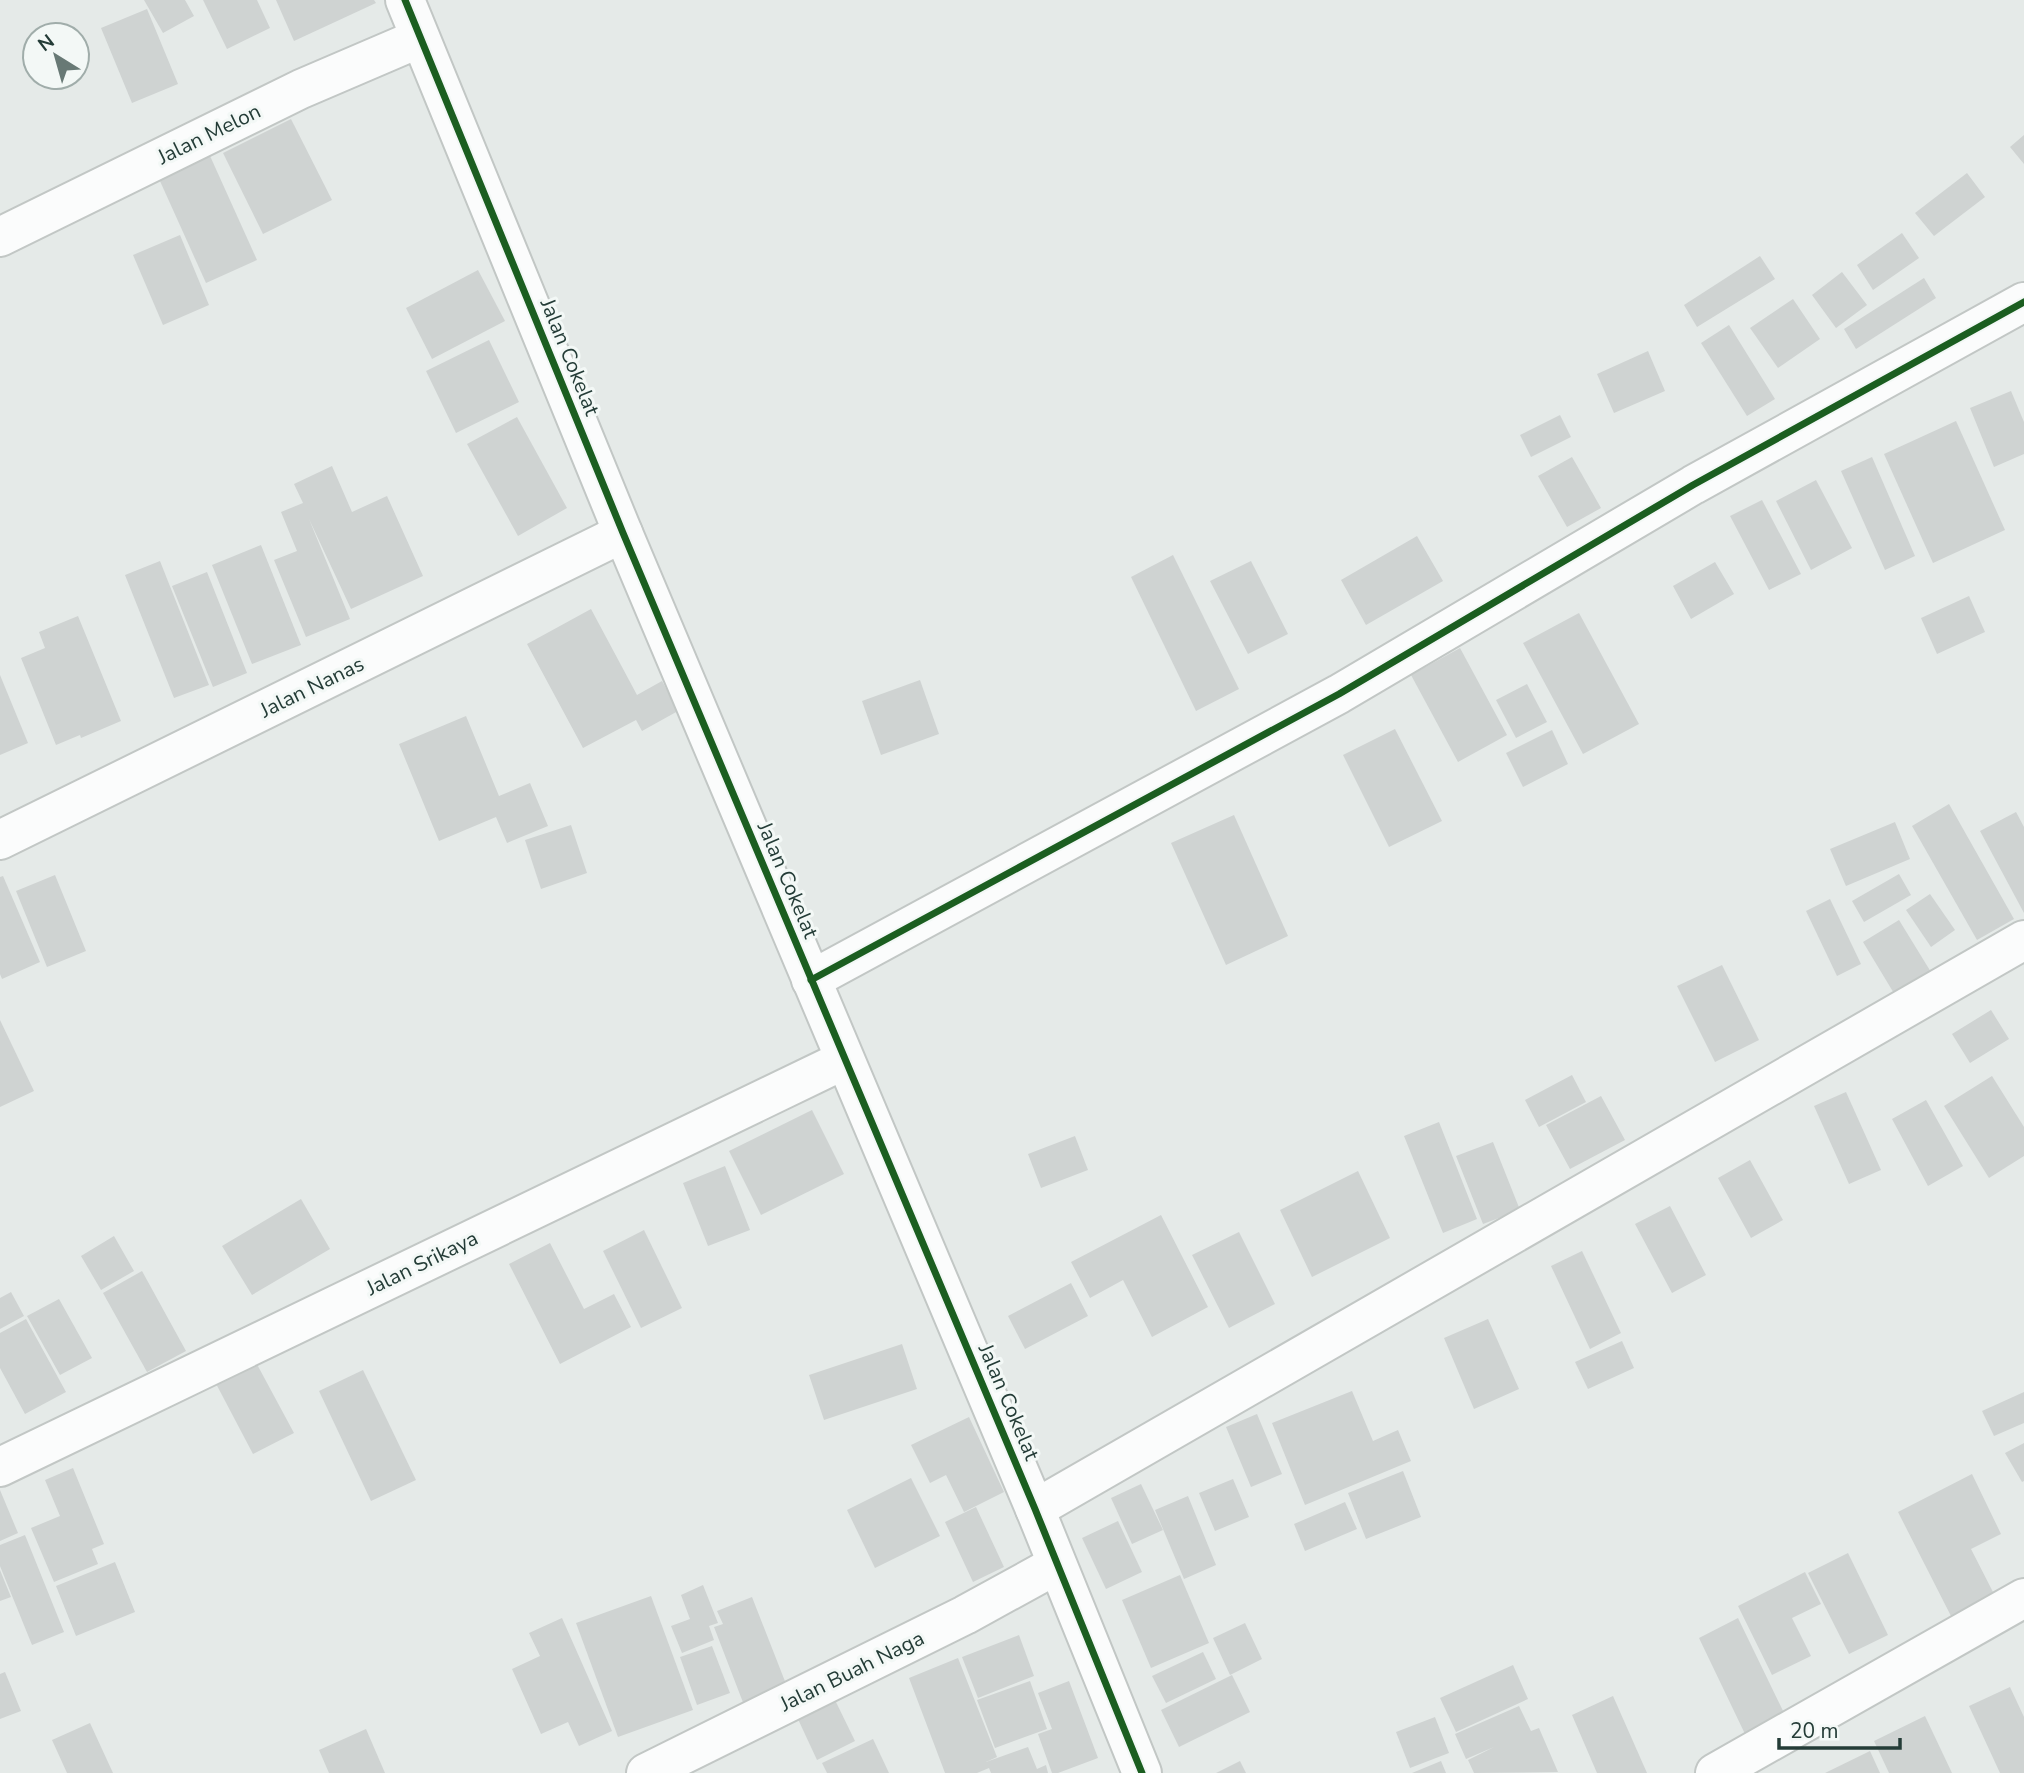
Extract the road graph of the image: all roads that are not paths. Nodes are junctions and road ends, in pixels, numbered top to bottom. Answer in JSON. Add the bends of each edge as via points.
{"nodes":[{"id":1,"x":405,"y":0,"type":"edge"},
{"id":2,"x":420,"y":38,"type":"junction"},
{"id":3,"x":0,"y":237,"type":"edge"},
{"id":4,"x":2024,"y":302,"type":"edge"},
{"id":5,"x":623,"y":533,"type":"junction"},
{"id":6,"x":0,"y":839,"type":"edge"},
{"id":7,"x":2024,"y":940,"type":"edge"},
{"id":8,"x":811,"y":980,"type":"junction"},
{"id":9,"x":844,"y":1060,"type":"junction"},
{"id":10,"x":0,"y":1467,"type":"edge"},
{"id":11,"x":1035,"y":1509,"type":"junction"},
{"id":12,"x":1056,"y":1564,"type":"junction"},
{"id":13,"x":2024,"y":1598,"type":"edge"},
{"id":14,"x":646,"y":1773,"type":"edge"},
{"id":15,"x":1142,"y":1773,"type":"edge"},
{"id":16,"x":1715,"y":1773,"type":"edge"}],
"edges":[{"from":1,"to":2,"type":"street","name":"Jalan Cokelat"},
{"from":2,"to":3,"type":"street","name":"Jalan Melon","via":[[300,89]]},
{"from":2,"to":5,"type":"street","name":"Jalan Cokelat"},
{"from":4,"to":8,"type":"street","via":[[1693,485],[1339,694]]},
{"from":5,"to":6,"type":"street","name":"Jalan Nanas"},
{"from":5,"to":8,"type":"street","name":"Jalan Cokelat"},
{"from":7,"to":11,"type":"street"},
{"from":8,"to":9,"type":"street","name":"Jalan Cokelat"},
{"from":9,"to":10,"type":"street","name":"Jalan Srikaya"},
{"from":9,"to":11,"type":"street","name":"Jalan Cokelat"},
{"from":11,"to":12,"type":"street","name":"Jalan Cokelat"},
{"from":12,"to":14,"type":"street","name":"Jalan Buah Naga","via":[[965,1615]]},
{"from":12,"to":15,"type":"street","name":"Jalan Cokelat"},
{"from":13,"to":16,"type":"street"}]}
